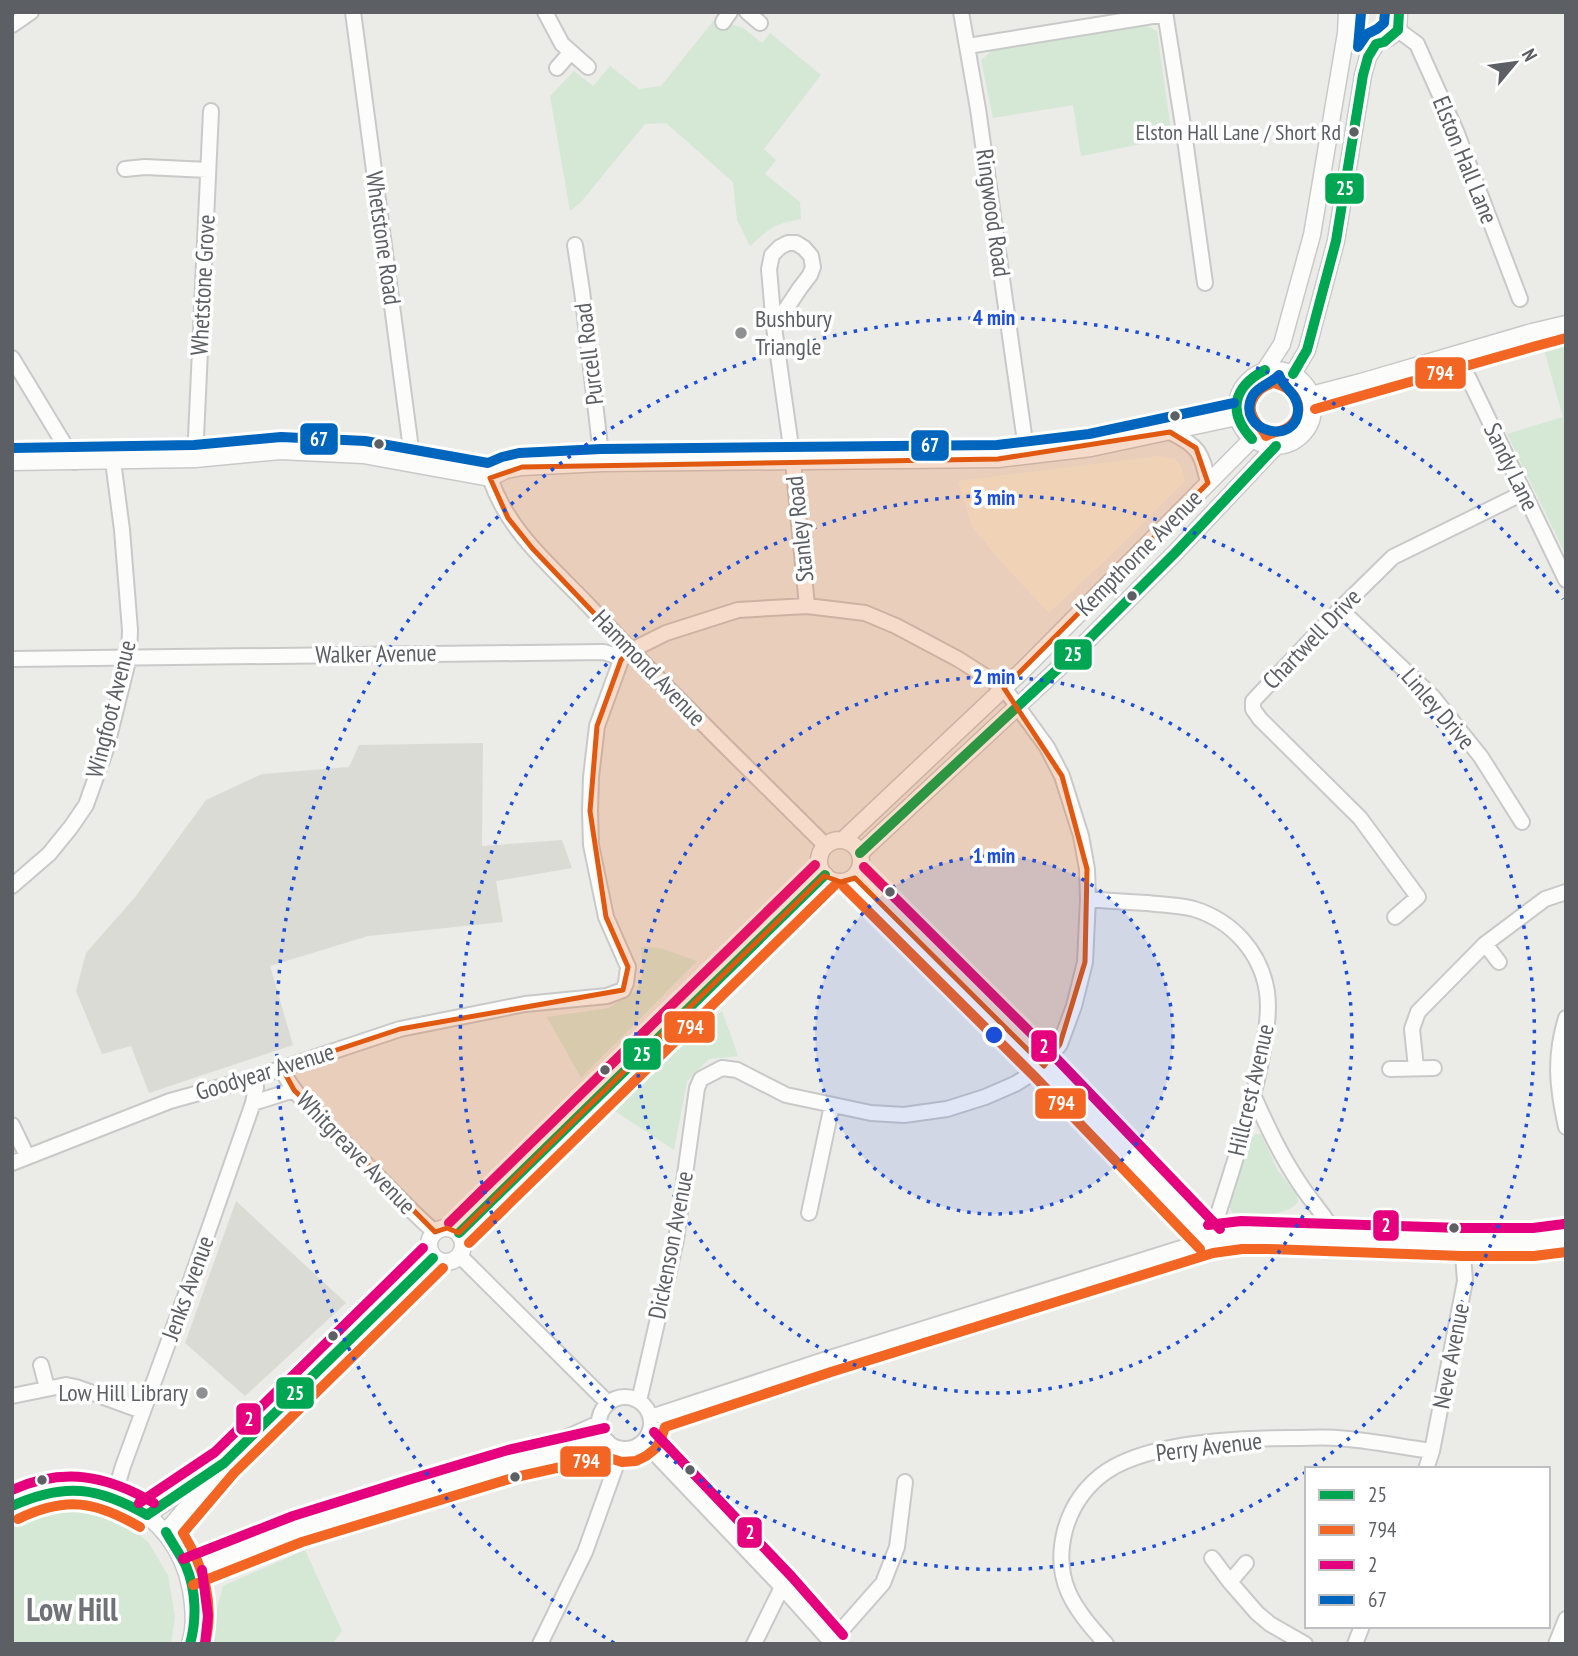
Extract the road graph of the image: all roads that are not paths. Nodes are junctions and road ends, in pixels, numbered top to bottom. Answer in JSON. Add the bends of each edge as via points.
{"nodes":[{"id":1,"x":31,"y":12,"type":"edge"},
{"id":2,"x":354,"y":12,"type":"edge"},
{"id":3,"x":545,"y":12,"type":"edge"},
{"id":4,"x":747,"y":12,"type":"edge"},
{"id":5,"x":961,"y":12,"type":"edge"},
{"id":6,"x":1348,"y":12,"type":"edge"},
{"id":7,"x":1399,"y":12,"type":"edge"},
{"id":8,"x":1165,"y":13,"type":"edge"},
{"id":9,"x":760,"y":23,"type":"dead end"},
{"id":10,"x":12,"y":25,"type":"edge"},
{"id":11,"x":1398,"y":30,"type":"junction"},
{"id":12,"x":1346,"y":33,"type":"junction"},
{"id":13,"x":1376,"y":44,"type":"junction"},
{"id":14,"x":968,"y":46,"type":"junction"},
{"id":15,"x":570,"y":53,"type":"junction"},
{"id":16,"x":588,"y":67,"type":"dead end"},
{"id":17,"x":557,"y":68,"type":"dead end"},
{"id":18,"x":211,"y":111,"type":"dead end"},
{"id":19,"x":125,"y":169,"type":"dead end"},
{"id":20,"x":208,"y":170,"type":"junction"},
{"id":21,"x":575,"y":245,"type":"dead end"},
{"id":22,"x":1205,"y":284,"type":"dead end"},
{"id":23,"x":1520,"y":299,"type":"dead end"},
{"id":24,"x":1566,"y":324,"type":"edge"},
{"id":25,"x":774,"y":327,"type":"junction"},
{"id":26,"x":1457,"y":355,"type":"junction"},
{"id":27,"x":12,"y":358,"type":"edge"},
{"id":28,"x":1265,"y":370,"type":"junction"},
{"id":29,"x":1293,"y":374,"type":"junction"},
{"id":30,"x":1311,"y":395,"type":"junction"},
{"id":31,"x":1237,"y":417,"type":"junction"},
{"id":32,"x":1170,"y":432,"type":"junction"},
{"id":33,"x":1252,"y":439,"type":"junction"},
{"id":34,"x":1276,"y":446,"type":"junction"},
{"id":35,"x":1027,"y":456,"type":"junction"},
{"id":36,"x":195,"y":458,"type":"junction"},
{"id":37,"x":793,"y":460,"type":"junction"},
{"id":38,"x":113,"y":461,"type":"junction"},
{"id":39,"x":12,"y":462,"type":"edge"},
{"id":40,"x":75,"y":462,"type":"junction"},
{"id":41,"x":602,"y":463,"type":"junction"},
{"id":42,"x":413,"y":464,"type":"junction"},
{"id":43,"x":490,"y":478,"type":"junction"},
{"id":44,"x":1208,"y":483,"type":"junction"},
{"id":45,"x":1523,"y":493,"type":"junction"},
{"id":46,"x":1566,"y":580,"type":"edge"},
{"id":47,"x":807,"y":606,"type":"junction"},
{"id":48,"x":1340,"y":608,"type":"junction"},
{"id":49,"x":626,"y":656,"type":"junction"},
{"id":50,"x":129,"y":657,"type":"junction"},
{"id":51,"x":12,"y":659,"type":"edge"},
{"id":52,"x":1004,"y":688,"type":"junction"},
{"id":53,"x":1018,"y":706,"type":"junction"},
{"id":54,"x":1521,"y":822,"type":"dead end"},
{"id":55,"x":843,"y":839,"type":"junction"},
{"id":56,"x":825,"y":845,"type":"junction"},
{"id":57,"x":860,"y":853,"type":"junction"},
{"id":58,"x":825,"y":875,"type":"junction"},
{"id":59,"x":854,"y":877,"type":"junction"},
{"id":60,"x":12,"y":886,"type":"edge"},
{"id":61,"x":1566,"y":892,"type":"edge"},
{"id":62,"x":1088,"y":899,"type":"junction"},
{"id":63,"x":1395,"y":918,"type":"dead end"},
{"id":64,"x":1485,"y":944,"type":"junction"},
{"id":65,"x":1499,"y":962,"type":"dead end"},
{"id":66,"x":1566,"y":1018,"type":"edge"},
{"id":67,"x":1044,"y":1066,"type":"junction"},
{"id":68,"x":282,"y":1068,"type":"junction"},
{"id":69,"x":1416,"y":1068,"type":"junction"},
{"id":70,"x":1434,"y":1068,"type":"dead end"},
{"id":71,"x":1390,"y":1069,"type":"dead end"},
{"id":72,"x":253,"y":1078,"type":"junction"},
{"id":73,"x":293,"y":1090,"type":"junction"},
{"id":74,"x":1254,"y":1097,"type":"junction"},
{"id":75,"x":253,"y":1103,"type":"junction"},
{"id":76,"x":832,"y":1105,"type":"junction"},
{"id":77,"x":12,"y":1125,"type":"edge"},
{"id":78,"x":1566,"y":1127,"type":"edge"},
{"id":79,"x":27,"y":1156,"type":"junction"},
{"id":80,"x":12,"y":1163,"type":"edge"},
{"id":81,"x":809,"y":1213,"type":"dead end"},
{"id":82,"x":435,"y":1232,"type":"junction"},
{"id":83,"x":459,"y":1233,"type":"junction"},
{"id":84,"x":1337,"y":1238,"type":"junction"},
{"id":85,"x":1566,"y":1238,"type":"edge"},
{"id":86,"x":1210,"y":1239,"type":"junction"},
{"id":87,"x":1462,"y":1242,"type":"junction"},
{"id":88,"x":460,"y":1256,"type":"junction"},
{"id":89,"x":433,"y":1258,"type":"junction"},
{"id":90,"x":41,"y":1365,"type":"dead end"},
{"id":91,"x":47,"y":1388,"type":"junction"},
{"id":92,"x":12,"y":1396,"type":"edge"},
{"id":93,"x":639,"y":1401,"type":"junction"},
{"id":94,"x":608,"y":1403,"type":"junction"},
{"id":95,"x":142,"y":1411,"type":"junction"},
{"id":96,"x":651,"y":1417,"type":"junction"},
{"id":97,"x":599,"y":1423,"type":"junction"},
{"id":98,"x":644,"y":1442,"type":"junction"},
{"id":99,"x":608,"y":1443,"type":"junction"},
{"id":100,"x":622,"y":1449,"type":"junction"},
{"id":101,"x":1432,"y":1451,"type":"junction"},
{"id":102,"x":224,"y":1463,"type":"junction"},
{"id":103,"x":512,"y":1463,"type":"junction"},
{"id":104,"x":1427,"y":1467,"type":"edge"},
{"id":105,"x":905,"y":1482,"type":"dead end"},
{"id":106,"x":114,"y":1497,"type":"junction"},
{"id":107,"x":12,"y":1506,"type":"edge"},
{"id":108,"x":147,"y":1515,"type":"junction"},
{"id":109,"x":166,"y":1532,"type":"junction"},
{"id":110,"x":1212,"y":1558,"type":"dead end"},
{"id":111,"x":1246,"y":1563,"type":"dead end"},
{"id":112,"x":188,"y":1572,"type":"junction"},
{"id":113,"x":1230,"y":1582,"type":"junction"},
{"id":114,"x":782,"y":1587,"type":"junction"},
{"id":115,"x":1566,"y":1619,"type":"edge"},
{"id":116,"x":1361,"y":1628,"type":"edge"},
{"id":117,"x":832,"y":1643,"type":"edge"},
{"id":118,"x":190,"y":1644,"type":"edge"},
{"id":119,"x":540,"y":1644,"type":"edge"},
{"id":120,"x":754,"y":1644,"type":"edge"},
{"id":121,"x":1106,"y":1644,"type":"edge"},
{"id":122,"x":1305,"y":1644,"type":"edge"},
{"id":123,"x":1354,"y":1644,"type":"edge"},
{"id":124,"x":1556,"y":1644,"type":"edge"}],
"edges":[{"from":1,"to":10,"type":"street"},
{"from":2,"to":42,"type":"street","name":"Whetstone Road"},
{"from":3,"to":15,"type":"street"},
{"from":4,"to":9,"type":"street"},
{"from":5,"to":14,"type":"street","name":"Ringwood Road"},
{"from":6,"to":12,"type":"street"},
{"from":7,"to":11,"type":"street"},
{"from":8,"to":14,"type":"street"},
{"from":8,"to":22,"type":"street"},
{"from":11,"to":13,"type":"street"},
{"from":11,"to":23,"type":"street","name":"Elston Hall Lane","via":[[1417,44],[1456,131]]},
{"from":12,"to":13,"type":"street"},
{"from":12,"to":28,"type":"street","via":[[1312,235],[1282,344]]},
{"from":13,"to":29,"type":"street","via":[[1363,75],[1336,241],[1307,350]]},
{"from":14,"to":35,"type":"street","name":"Ringwood Road"},
{"from":15,"to":16,"type":"street"},
{"from":15,"to":17,"type":"street"},
{"from":18,"to":20,"type":"street","name":"Whetstone Grove"},
{"from":19,"to":20,"type":"street"},
{"from":20,"to":36,"type":"street","name":"Whetstone Grove"},
{"from":21,"to":41,"type":"street","name":"Purcell Road"},
{"from":24,"to":26,"type":"street"},
{"from":25,"to":25,"type":"street","name":"Stanley Road","via":[[772,255],[780,247],[796,243],[811,256],[813,267]]},
{"from":25,"to":37,"type":"street","name":"Stanley Road"},
{"from":26,"to":30,"type":"street"},
{"from":26,"to":45,"type":"street","name":"Sandy Lane"},
{"from":27,"to":40,"type":"street"},
{"from":28,"to":29,"type":"street"},
{"from":28,"to":31,"type":"street","via":[[1243,385],[1236,403]]},
{"from":29,"to":30,"type":"street"},
{"from":30,"to":34,"type":"street","via":[[1313,412],[1307,429],[1290,443]]},
{"from":31,"to":32,"type":"street"},
{"from":31,"to":33,"type":"street"},
{"from":32,"to":35,"type":"street"},
{"from":32,"to":44,"type":"street","via":[[1196,449]]},
{"from":33,"to":34,"type":"street"},
{"from":33,"to":44,"type":"street","name":"Kempthorne Avenue"},
{"from":34,"to":53,"type":"street","name":"Kempthorne Avenue","via":[[1175,553]]},
{"from":35,"to":37,"type":"street"},
{"from":36,"to":38,"type":"street"},
{"from":36,"to":42,"type":"street","via":[[280,451],[363,455]]},
{"from":37,"to":41,"type":"street"},
{"from":37,"to":47,"type":"street","name":"Stanley Road"},
{"from":38,"to":40,"type":"street"},
{"from":38,"to":50,"type":"street","name":"Wingfoot Avenue"},
{"from":39,"to":40,"type":"street"},
{"from":41,"to":43,"type":"street","via":[[522,467]]},
{"from":42,"to":43,"type":"street"},
{"from":43,"to":49,"type":"street","name":"Hammond Avenue","via":[[508,517]]},
{"from":44,"to":52,"type":"street","name":"Kempthorne Avenue"},
{"from":45,"to":46,"type":"street","name":"Sandy Lane"},
{"from":45,"to":48,"type":"street","name":"Chartwell Drive","via":[[1393,556]]},
{"from":47,"to":49,"type":"street","via":[[738,610],[666,633]]},
{"from":47,"to":52,"type":"street","via":[[865,614],[896,625]]},
{"from":48,"to":54,"type":"street","name":"Linley Drive","via":[[1433,697],[1480,757]]},
{"from":48,"to":63,"type":"street","name":"Chartwell Drive","via":[[1256,696],[1253,709],[1360,818],[1418,897]]},
{"from":49,"to":50,"type":"street","name":"Walker Avenue","via":[[604,652]]},
{"from":49,"to":56,"type":"street","name":"Hammond Avenue"},
{"from":49,"to":68,"type":"street","name":"Goodyear Avenue","via":[[597,726],[590,811],[606,917],[628,967],[623,990],[525,1003],[400,1029]]},
{"from":50,"to":51,"type":"street","name":"Walker Avenue"},
{"from":50,"to":60,"type":"street","name":"Wingfoot Avenue","via":[[106,749],[86,805],[49,854]]},
{"from":52,"to":53,"type":"street"},
{"from":52,"to":55,"type":"street","name":"Kempthorne Avenue"},
{"from":53,"to":57,"type":"street","name":"Kempthorne Avenue"},
{"from":53,"to":62,"type":"street","via":[[1062,776],[1081,836]]},
{"from":55,"to":56,"type":"street"},
{"from":55,"to":57,"type":"street"},
{"from":56,"to":58,"type":"street","via":[[819,860]]},
{"from":57,"to":59,"type":"street","via":[[861,864]]},
{"from":58,"to":59,"type":"street","via":[[836,881]]},
{"from":58,"to":83,"type":"street"},
{"from":59,"to":67,"type":"street"},
{"from":61,"to":64,"type":"street","via":[[1545,899]]},
{"from":62,"to":67,"type":"street","via":[[1085,962],[1074,1006],[1060,1044]]},
{"from":62,"to":74,"type":"street","name":"Hillcrest Avenue","via":[[1195,909],[1219,921],[1251,948],[1262,969],[1269,1016]]},
{"from":64,"to":65,"type":"street"},
{"from":64,"to":69,"type":"street","via":[[1418,1012],[1412,1029]]},
{"from":66,"to":78,"type":"street","via":[[1557,1062]]},
{"from":67,"to":76,"type":"street","via":[[1015,1084],[947,1109],[905,1115]]},
{"from":67,"to":86,"type":"street"},
{"from":68,"to":72,"type":"street","name":"Goodyear Avenue"},
{"from":68,"to":73,"type":"street","name":"Whitgreave Avenue"},
{"from":69,"to":70,"type":"street"},
{"from":69,"to":71,"type":"street"},
{"from":72,"to":75,"type":"street","name":"Jenks Avenue"},
{"from":72,"to":79,"type":"street","name":"Goodyear Avenue","via":[[170,1101]]},
{"from":73,"to":75,"type":"street"},
{"from":73,"to":82,"type":"street","name":"Whitgreave Avenue"},
{"from":74,"to":84,"type":"street","via":[[1278,1149]]},
{"from":74,"to":86,"type":"street","name":"Hillcrest Avenue"},
{"from":75,"to":95,"type":"street","name":"Jenks Avenue"},
{"from":76,"to":81,"type":"street"},
{"from":76,"to":93,"type":"street","name":"Dickenson Avenue","via":[[786,1095],[737,1070],[722,1068],[701,1079],[676,1240]]},
{"from":77,"to":79,"type":"street"},
{"from":79,"to":80,"type":"street","name":"Goodyear Avenue"},
{"from":82,"to":83,"type":"street","via":[[447,1228]]},
{"from":82,"to":89,"type":"street","via":[[429,1244]]},
{"from":83,"to":88,"type":"street","via":[[465,1244]]},
{"from":84,"to":86,"type":"street","via":[[1241,1235]]},
{"from":84,"to":87,"type":"street"},
{"from":85,"to":87,"type":"street"},
{"from":86,"to":96,"type":"street"},
{"from":87,"to":101,"type":"street","name":"Neve Avenue","via":[[1465,1281]]},
{"from":88,"to":89,"type":"street","via":[[446,1262]]},
{"from":88,"to":94,"type":"street"},
{"from":89,"to":102,"type":"street"},
{"from":90,"to":91,"type":"street"},
{"from":91,"to":92,"type":"street"},
{"from":91,"to":95,"type":"street","via":[[76,1387]]},
{"from":93,"to":94,"type":"street","via":[[619,1397]]},
{"from":93,"to":96,"type":"street"},
{"from":94,"to":97,"type":"street"},
{"from":95,"to":106,"type":"street","name":"Jenks Avenue"},
{"from":96,"to":98,"type":"street","via":[[651,1431]]},
{"from":97,"to":99,"type":"street"},
{"from":97,"to":103,"type":"street"},
{"from":98,"to":100,"type":"street"},
{"from":98,"to":114,"type":"street"},
{"from":99,"to":100,"type":"street"},
{"from":99,"to":103,"type":"street"},
{"from":100,"to":119,"type":"street","via":[[585,1552]]},
{"from":101,"to":104,"type":"street","name":"Neve Avenue"},
{"from":101,"to":121,"type":"street","name":"Perry Avenue","via":[[1336,1438],[1257,1438],[1157,1451],[1107,1471],[1080,1495],[1061,1546],[1062,1581],[1083,1618]]},
{"from":102,"to":108,"type":"street"},
{"from":102,"to":109,"type":"street"},
{"from":103,"to":112,"type":"street","via":[[297,1529]]},
{"from":105,"to":117,"type":"street","via":[[897,1548],[883,1583]]},
{"from":106,"to":107,"type":"street","via":[[74,1489],[39,1494]]},
{"from":106,"to":108,"type":"street"},
{"from":108,"to":109,"type":"street"},
{"from":109,"to":112,"type":"street"},
{"from":110,"to":113,"type":"street"},
{"from":111,"to":113,"type":"street"},
{"from":112,"to":118,"type":"street","via":[[194,1616]]},
{"from":113,"to":122,"type":"street","via":[[1263,1619]]},
{"from":114,"to":117,"type":"street"},
{"from":114,"to":120,"type":"street"},
{"from":115,"to":124,"type":"street"},
{"from":116,"to":123,"type":"street"}]}
